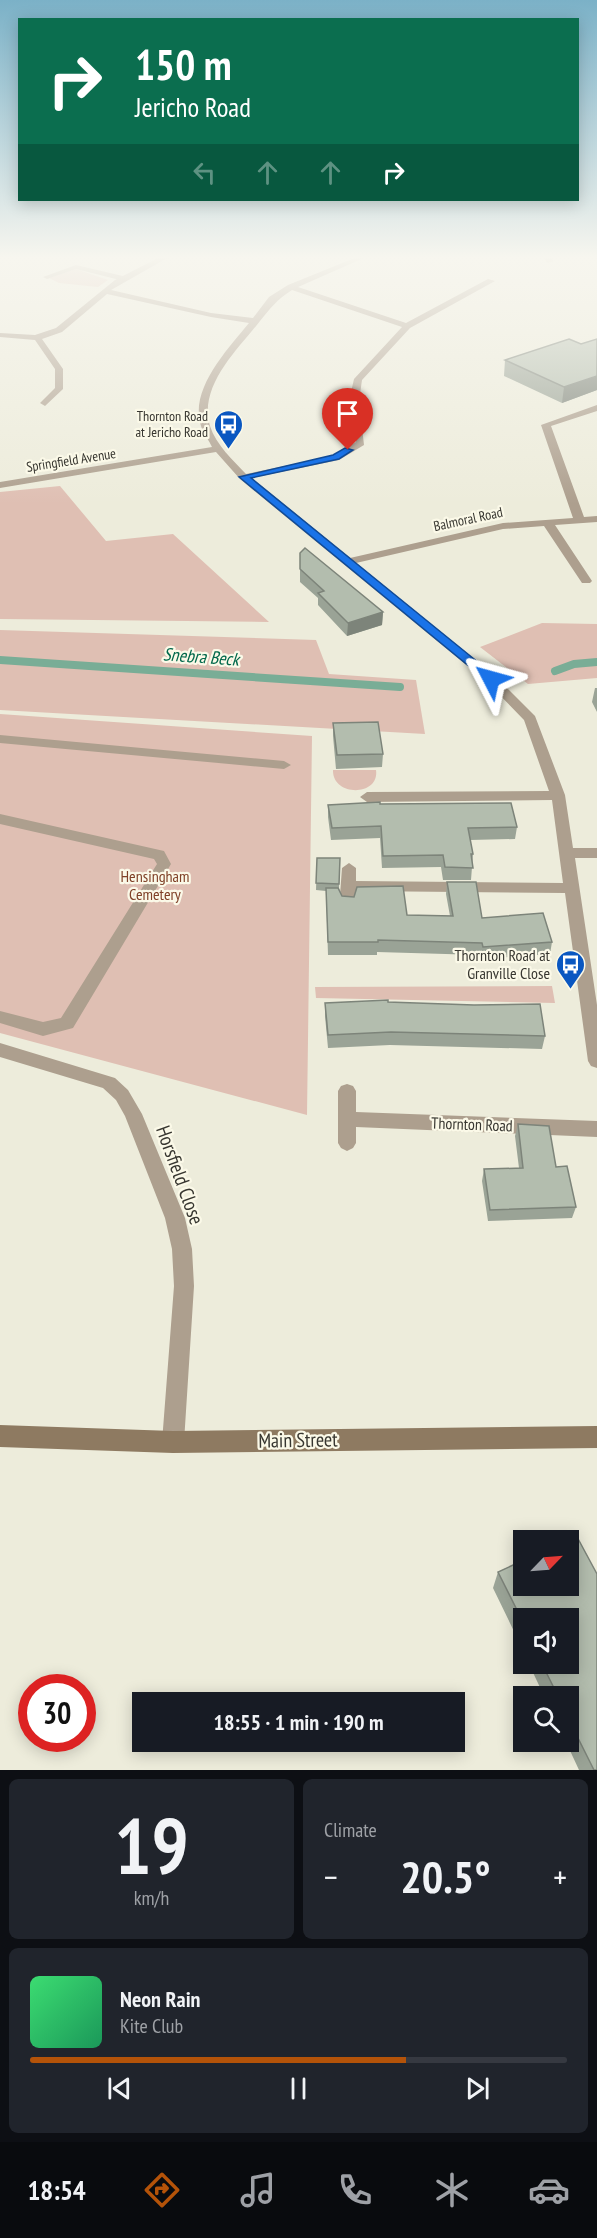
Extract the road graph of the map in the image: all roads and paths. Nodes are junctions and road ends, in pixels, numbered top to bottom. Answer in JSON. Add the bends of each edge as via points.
{"nodes":[{"id":1,"x":38,"y":339,"type":"edge"},
{"id":2,"x":241,"y":340,"type":"edge"},
{"id":3,"x":395,"y":340,"type":"edge"},
{"id":4,"x":45,"y":403,"type":"dead end"},
{"id":5,"x":597,"y":408,"type":"edge"},
{"id":6,"x":218,"y":449,"type":"junction"},
{"id":7,"x":244,"y":477,"type":"junction"},
{"id":8,"x":0,"y":485,"type":"edge"},
{"id":9,"x":579,"y":519,"type":"junction"},
{"id":10,"x":597,"y":519,"type":"edge"},
{"id":11,"x":547,"y":522,"type":"junction"},
{"id":12,"x":348,"y":562,"type":"junction"},
{"id":13,"x":586,"y":581,"type":"dead end"},
{"id":14,"x":0,"y":739,"type":"edge"},
{"id":15,"x":284,"y":765,"type":"dead end"},
{"id":16,"x":389,"y":781,"type":"dead end"},
{"id":17,"x":558,"y":795,"type":"junction"},
{"id":18,"x":389,"y":796,"type":"junction"},
{"id":19,"x":367,"y":797,"type":"dead end"},
{"id":20,"x":0,"y":819,"type":"edge"},
{"id":21,"x":565,"y":853,"type":"junction"},
{"id":22,"x":597,"y":853,"type":"edge"},
{"id":23,"x":349,"y":868,"type":"dead end"},
{"id":24,"x":348,"y":886,"type":"junction"},
{"id":25,"x":570,"y":888,"type":"junction"},
{"id":26,"x":348,"y":903,"type":"edge"},
{"id":27,"x":592,"y":993,"type":"edge"},
{"id":28,"x":0,"y":1017,"type":"edge"},
{"id":29,"x":0,"y":1050,"type":"edge"},
{"id":30,"x":597,"y":1061,"type":"edge"},
{"id":31,"x":347,"y":1091,"type":"dead end"},
{"id":32,"x":347,"y":1119,"type":"junction"},
{"id":33,"x":597,"y":1129,"type":"edge"},
{"id":34,"x":347,"y":1143,"type":"dead end"},
{"id":35,"x":0,"y":1436,"type":"edge"},
{"id":36,"x":597,"y":1437,"type":"edge"},
{"id":37,"x":173,"y":1442,"type":"junction"}],
"edges":[{"from":1,"to":4,"type":"street","via":[[60,369],[59,389]]},
{"from":2,"to":6,"type":"street","via":[[218,368],[205,396],[205,425]]},
{"from":3,"to":7,"type":"street","via":[[358,379],[354,401],[361,443],[336,458]]},
{"from":5,"to":9,"type":"street","via":[[546,425]]},
{"from":6,"to":7,"type":"street"},
{"from":6,"to":8,"type":"street","name":"Springfield Avenue"},
{"from":7,"to":12,"type":"street"},
{"from":9,"to":10,"type":"street","name":"Balmoral Road"},
{"from":9,"to":11,"type":"street","name":"Balmoral Road"},
{"from":11,"to":12,"type":"street","name":"Balmoral Road","via":[[502,526]]},
{"from":11,"to":13,"type":"street"},
{"from":12,"to":17,"type":"street","via":[[491,679],[530,718]]},
{"from":14,"to":15,"type":"street"},
{"from":16,"to":18,"type":"street"},
{"from":17,"to":18,"type":"street"},
{"from":17,"to":21,"type":"street"},
{"from":18,"to":19,"type":"street"},
{"from":20,"to":28,"type":"street","via":[[159,855],[164,864],[68,1023],[43,1029]]},
{"from":21,"to":22,"type":"street"},
{"from":21,"to":25,"type":"street"},
{"from":23,"to":24,"type":"street"},
{"from":24,"to":25,"type":"street"},
{"from":24,"to":26,"type":"street"},
{"from":25,"to":27,"type":"street"},
{"from":27,"to":30,"type":"street"},
{"from":29,"to":37,"type":"street","name":"Horsfield Close","via":[[110,1083],[133,1114],[175,1218],[182,1249],[184,1286]]},
{"from":31,"to":32,"type":"street"},
{"from":32,"to":33,"type":"street","name":"Thornton Road"},
{"from":32,"to":34,"type":"street"},
{"from":35,"to":37,"type":"main road","name":"Main Street"},
{"from":36,"to":37,"type":"main road","name":"Main Street"}]}
